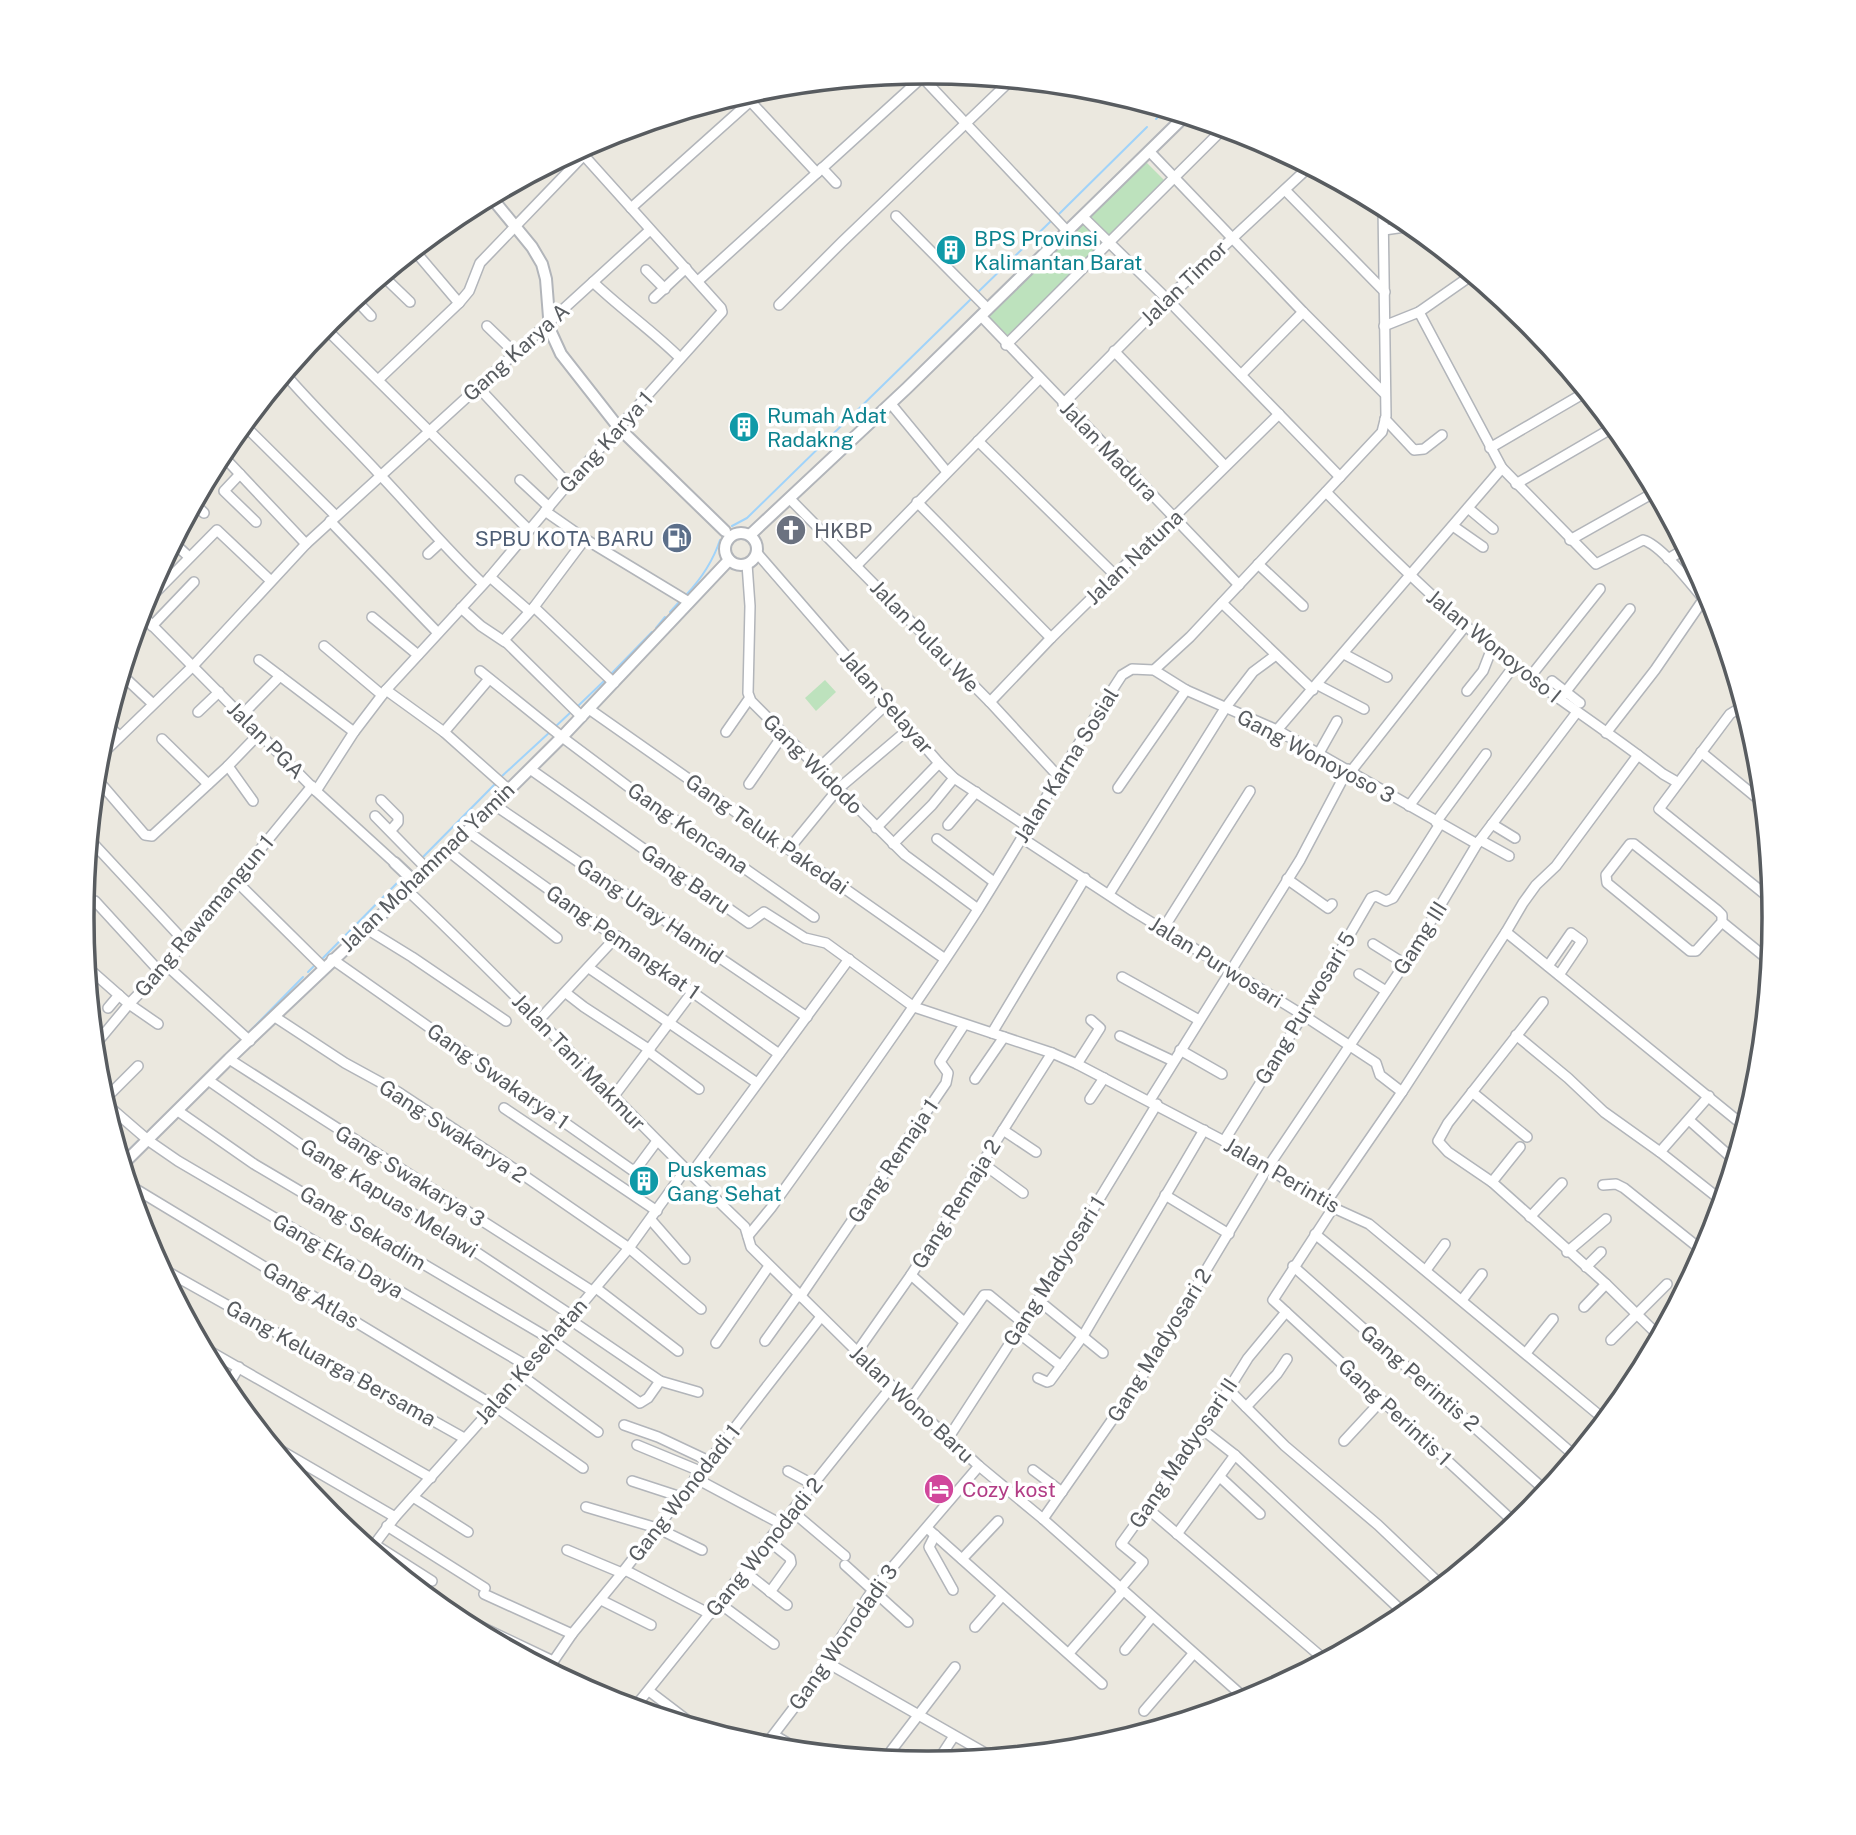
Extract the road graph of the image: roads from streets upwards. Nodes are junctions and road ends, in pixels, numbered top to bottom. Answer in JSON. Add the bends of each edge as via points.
{"nodes":[{"id":1,"x":933,"y":84,"type":"edge"},
{"id":2,"x":913,"y":85,"type":"edge"},
{"id":3,"x":1001,"y":88,"type":"edge"},
{"id":4,"x":752,"y":103,"type":"edge"},
{"id":5,"x":749,"y":104,"type":"edge"},
{"id":6,"x":1178,"y":123,"type":"edge"},
{"id":7,"x":965,"y":124,"type":"junction"},
{"id":8,"x":1216,"y":136,"type":"edge"},
{"id":9,"x":1149,"y":151,"type":"junction"},
{"id":10,"x":585,"y":158,"type":"edge"},
{"id":11,"x":571,"y":164,"type":"edge"},
{"id":12,"x":820,"y":170,"type":"junction"},
{"id":13,"x":1303,"y":173,"type":"edge"},
{"id":14,"x":1174,"y":177,"type":"junction"},
{"id":15,"x":836,"y":183,"type":"dead end"},
{"id":16,"x":1285,"y":190,"type":"junction"},
{"id":17,"x":497,"y":204,"type":"edge"},
{"id":18,"x":631,"y":208,"type":"junction"},
{"id":19,"x":897,"y":216,"type":"dead end"},
{"id":20,"x":1083,"y":217,"type":"junction"},
{"id":21,"x":1384,"y":219,"type":"edge"},
{"id":22,"x":516,"y":228,"type":"junction"},
{"id":23,"x":1397,"y":228,"type":"edge"},
{"id":24,"x":650,"y":230,"type":"junction"},
{"id":25,"x":1384,"y":230,"type":"junction"},
{"id":26,"x":1068,"y":232,"type":"junction"},
{"id":27,"x":1230,"y":238,"type":"junction"},
{"id":28,"x":1108,"y":242,"type":"junction"},
{"id":29,"x":420,"y":257,"type":"edge"},
{"id":30,"x":686,"y":268,"type":"junction"},
{"id":31,"x":646,"y":270,"type":"dead end"},
{"id":32,"x":1465,"y":280,"type":"edge"},
{"id":33,"x":698,"y":281,"type":"junction"},
{"id":34,"x":389,"y":282,"type":"edge"},
{"id":35,"x":593,"y":282,"type":"junction"},
{"id":36,"x":665,"y":289,"type":"junction"},
{"id":37,"x":1385,"y":292,"type":"junction"},
{"id":38,"x":654,"y":299,"type":"dead end"},
{"id":39,"x":1167,"y":299,"type":"junction"},
{"id":40,"x":410,"y":302,"type":"dead end"},
{"id":41,"x":459,"y":303,"type":"junction"},
{"id":42,"x":362,"y":306,"type":"edge"},
{"id":43,"x":779,"y":306,"type":"dead end"},
{"id":44,"x":984,"y":312,"type":"junction"},
{"id":45,"x":1303,"y":312,"type":"junction"},
{"id":46,"x":1419,"y":312,"type":"junction"},
{"id":47,"x":371,"y":316,"type":"dead end"},
{"id":48,"x":549,"y":322,"type":"junction"},
{"id":49,"x":487,"y":326,"type":"dead end"},
{"id":50,"x":1384,"y":326,"type":"junction"},
{"id":51,"x":332,"y":335,"type":"edge"},
{"id":52,"x":1006,"y":345,"type":"junction"},
{"id":53,"x":1114,"y":351,"type":"junction"},
{"id":54,"x":516,"y":354,"type":"junction"},
{"id":55,"x":680,"y":358,"type":"junction"},
{"id":56,"x":1241,"y":375,"type":"junction"},
{"id":57,"x":1039,"y":379,"type":"junction"},
{"id":58,"x":378,"y":380,"type":"junction"},
{"id":59,"x":291,"y":381,"type":"edge"},
{"id":60,"x":479,"y":388,"type":"junction"},
{"id":61,"x":1384,"y":393,"type":"junction"},
{"id":62,"x":1578,"y":397,"type":"edge"},
{"id":63,"x":891,"y":404,"type":"junction"},
{"id":64,"x":1063,"y":404,"type":"junction"},
{"id":65,"x":1279,"y":414,"type":"junction"},
{"id":66,"x":1385,"y":419,"type":"junction"},
{"id":67,"x":619,"y":428,"type":"junction"},
{"id":68,"x":430,"y":429,"type":"junction"},
{"id":69,"x":251,"y":432,"type":"edge"},
{"id":70,"x":1605,"y":432,"type":"edge"},
{"id":71,"x":1442,"y":435,"type":"dead end"},
{"id":72,"x":978,"y":441,"type":"junction"},
{"id":73,"x":1490,"y":448,"type":"junction"},
{"id":74,"x":229,"y":463,"type":"edge"},
{"id":75,"x":1225,"y":466,"type":"junction"},
{"id":76,"x":1502,"y":468,"type":"junction"},
{"id":77,"x":947,"y":472,"type":"junction"},
{"id":78,"x":240,"y":474,"type":"junction"},
{"id":79,"x":381,"y":475,"type":"junction"},
{"id":80,"x":1340,"y":477,"type":"junction"},
{"id":81,"x":520,"y":480,"type":"dead end"},
{"id":82,"x":1516,"y":484,"type":"junction"},
{"id":83,"x":568,"y":485,"type":"junction"},
{"id":84,"x":1326,"y":492,"type":"junction"},
{"id":85,"x":1647,"y":496,"type":"edge"},
{"id":86,"x":790,"y":499,"type":"junction"},
{"id":87,"x":917,"y":502,"type":"junction"},
{"id":88,"x":1468,"y":508,"type":"junction"},
{"id":89,"x":547,"y":509,"type":"junction"},
{"id":90,"x":201,"y":510,"type":"edge"},
{"id":91,"x":204,"y":513,"type":"dead end"},
{"id":92,"x":333,"y":519,"type":"junction"},
{"id":93,"x":1175,"y":519,"type":"junction"},
{"id":94,"x":256,"y":522,"type":"dead end"},
{"id":95,"x":1453,"y":526,"type":"junction"},
{"id":96,"x":1493,"y":528,"type":"dead end"},
{"id":97,"x":529,"y":530,"type":"junction"},
{"id":98,"x":729,"y":534,"type":"junction"},
{"id":99,"x":753,"y":535,"type":"junction"},
{"id":100,"x":585,"y":539,"type":"junction"},
{"id":101,"x":1570,"y":540,"type":"junction"},
{"id":102,"x":441,"y":542,"type":"junction"},
{"id":103,"x":306,"y":544,"type":"junction"},
{"id":104,"x":1483,"y":547,"type":"dead end"},
{"id":105,"x":180,"y":548,"type":"edge"},
{"id":106,"x":1678,"y":553,"type":"edge"},
{"id":107,"x":428,"y":554,"type":"dead end"},
{"id":108,"x":189,"y":557,"type":"junction"},
{"id":109,"x":1668,"y":559,"type":"junction"},
{"id":110,"x":727,"y":561,"type":"junction"},
{"id":111,"x":752,"y":561,"type":"junction"},
{"id":112,"x":1258,"y":564,"type":"junction"},
{"id":113,"x":856,"y":566,"type":"junction"},
{"id":114,"x":1115,"y":575,"type":"junction"},
{"id":115,"x":1410,"y":576,"type":"junction"},
{"id":116,"x":486,"y":580,"type":"junction"},
{"id":117,"x":166,"y":581,"type":"edge"},
{"id":118,"x":271,"y":581,"type":"junction"},
{"id":119,"x":1690,"y":581,"type":"edge"},
{"id":120,"x":194,"y":582,"type":"dead end"},
{"id":121,"x":1238,"y":585,"type":"junction"},
{"id":122,"x":1600,"y":589,"type":"dead end"},
{"id":123,"x":688,"y":602,"type":"junction"},
{"id":124,"x":1222,"y":603,"type":"junction"},
{"id":125,"x":1303,"y":606,"type":"dead end"},
{"id":126,"x":1701,"y":607,"type":"edge"},
{"id":127,"x":461,"y":608,"type":"junction"},
{"id":128,"x":532,"y":609,"type":"junction"},
{"id":129,"x":1630,"y":609,"type":"dead end"},
{"id":130,"x":372,"y":617,"type":"dead end"},
{"id":131,"x":149,"y":623,"type":"edge"},
{"id":132,"x":1466,"y":625,"type":"junction"},
{"id":133,"x":152,"y":626,"type":"junction"},
{"id":134,"x":438,"y":633,"type":"junction"},
{"id":135,"x":1051,"y":638,"type":"junction"},
{"id":136,"x":505,"y":642,"type":"junction"},
{"id":137,"x":324,"y":646,"type":"dead end"},
{"id":138,"x":1492,"y":648,"type":"junction"},
{"id":139,"x":1344,"y":654,"type":"junction"},
{"id":140,"x":1276,"y":655,"type":"junction"},
{"id":141,"x":418,"y":656,"type":"junction"},
{"id":142,"x":259,"y":660,"type":"dead end"},
{"id":143,"x":193,"y":666,"type":"junction"},
{"id":144,"x":1514,"y":666,"type":"junction"},
{"id":145,"x":1154,"y":670,"type":"junction"},
{"id":146,"x":480,"y":671,"type":"dead end"},
{"id":147,"x":280,"y":676,"type":"junction"},
{"id":148,"x":1387,"y":677,"type":"dead end"},
{"id":149,"x":1531,"y":677,"type":"junction"},
{"id":150,"x":489,"y":679,"type":"junction"},
{"id":151,"x":1552,"y":681,"type":"dead end"},
{"id":152,"x":129,"y":682,"type":"edge"},
{"id":153,"x":614,"y":683,"type":"junction"},
{"id":154,"x":1315,"y":687,"type":"junction"},
{"id":155,"x":1186,"y":690,"type":"junction"},
{"id":156,"x":1467,"y":691,"type":"dead end"},
{"id":157,"x":219,"y":692,"type":"junction"},
{"id":158,"x":384,"y":693,"type":"junction"},
{"id":159,"x":1563,"y":695,"type":"junction"},
{"id":160,"x":749,"y":699,"type":"junction"},
{"id":161,"x":990,"y":702,"type":"junction"},
{"id":162,"x":888,"y":703,"type":"junction"},
{"id":163,"x":153,"y":704,"type":"junction"},
{"id":164,"x":1226,"y":707,"type":"junction"},
{"id":165,"x":1578,"y":708,"type":"junction"},
{"id":166,"x":1364,"y":709,"type":"dead end"},
{"id":167,"x":1735,"y":711,"type":"edge"},
{"id":168,"x":198,"y":712,"type":"dead end"},
{"id":169,"x":584,"y":714,"type":"junction"},
{"id":170,"x":241,"y":716,"type":"junction"},
{"id":171,"x":1337,"y":722,"type":"dead end"},
{"id":172,"x":910,"y":728,"type":"junction"},
{"id":173,"x":1277,"y":730,"type":"junction"},
{"id":174,"x":116,"y":732,"type":"edge"},
{"id":175,"x":354,"y":732,"type":"junction"},
{"id":176,"x":444,"y":732,"type":"junction"},
{"id":177,"x":726,"y":732,"type":"dead end"},
{"id":178,"x":1606,"y":733,"type":"junction"},
{"id":179,"x":259,"y":734,"type":"junction"},
{"id":180,"x":783,"y":735,"type":"junction"},
{"id":181,"x":120,"y":736,"type":"junction"},
{"id":182,"x":562,"y":737,"type":"junction"},
{"id":183,"x":162,"y":738,"type":"dead end"},
{"id":184,"x":114,"y":742,"type":"edge"},
{"id":185,"x":1701,"y":752,"type":"junction"},
{"id":186,"x":1319,"y":753,"type":"junction"},
{"id":187,"x":1486,"y":754,"type":"dead end"},
{"id":188,"x":1638,"y":755,"type":"junction"},
{"id":189,"x":939,"y":763,"type":"junction"},
{"id":190,"x":228,"y":766,"type":"junction"},
{"id":191,"x":530,"y":769,"type":"junction"},
{"id":192,"x":818,"y":769,"type":"junction"},
{"id":193,"x":1350,"y":770,"type":"junction"},
{"id":194,"x":1058,"y":776,"type":"junction"},
{"id":195,"x":954,"y":778,"type":"junction"},
{"id":196,"x":1677,"y":782,"type":"junction"},
{"id":197,"x":208,"y":784,"type":"junction"},
{"id":198,"x":749,"y":784,"type":"dead end"},
{"id":199,"x":105,"y":788,"type":"edge"},
{"id":200,"x":1118,"y":788,"type":"dead end"},
{"id":201,"x":314,"y":789,"type":"junction"},
{"id":202,"x":508,"y":789,"type":"junction"},
{"id":203,"x":838,"y":789,"type":"junction"},
{"id":204,"x":1250,"y":790,"type":"dead end"},
{"id":205,"x":976,"y":792,"type":"junction"},
{"id":206,"x":1751,"y":793,"type":"edge"},
{"id":207,"x":381,"y":800,"type":"dead end"},
{"id":208,"x":253,"y":801,"type":"dead end"},
{"id":209,"x":493,"y":804,"type":"junction"},
{"id":210,"x":1409,"y":806,"type":"junction"},
{"id":211,"x":375,"y":816,"type":"dead end"},
{"id":212,"x":1438,"y":823,"type":"junction"},
{"id":213,"x":1492,"y":824,"type":"junction"},
{"id":214,"x":948,"y":825,"type":"dead end"},
{"id":215,"x":1028,"y":827,"type":"junction"},
{"id":216,"x":876,"y":828,"type":"junction"},
{"id":217,"x":391,"y":830,"type":"junction"},
{"id":218,"x":467,"y":831,"type":"junction"},
{"id":219,"x":1021,"y":838,"type":"junction"},
{"id":220,"x":1515,"y":838,"type":"dead end"},
{"id":221,"x":937,"y":839,"type":"dead end"},
{"id":222,"x":1479,"y":842,"type":"junction"},
{"id":223,"x":893,"y":844,"type":"junction"},
{"id":224,"x":98,"y":849,"type":"edge"},
{"id":225,"x":789,"y":849,"type":"junction"},
{"id":226,"x":447,"y":850,"type":"junction"},
{"id":227,"x":1509,"y":856,"type":"dead end"},
{"id":228,"x":395,"y":863,"type":"joint"},
{"id":229,"x":427,"y":869,"type":"junction"},
{"id":230,"x":1085,"y":878,"type":"junction"},
{"id":231,"x":1287,"y":879,"type":"junction"},
{"id":232,"x":236,"y":881,"type":"junction"},
{"id":233,"x":994,"y":882,"type":"junction"},
{"id":234,"x":413,"y":884,"type":"junction"},
{"id":235,"x":1761,"y":891,"type":"edge"},
{"id":236,"x":1109,"y":894,"type":"junction"},
{"id":237,"x":94,"y":901,"type":"dead end"},
{"id":238,"x":1332,"y":904,"type":"dead end"},
{"id":239,"x":978,"y":909,"type":"junction"},
{"id":240,"x":814,"y":917,"type":"dead end"},
{"id":241,"x":1722,"y":922,"type":"junction"},
{"id":242,"x":365,"y":928,"type":"junction"},
{"id":243,"x":1163,"y":929,"type":"junction"},
{"id":244,"x":1506,"y":932,"type":"junction"},
{"id":245,"x":617,"y":936,"type":"junction"},
{"id":246,"x":557,"y":938,"type":"dead end"},
{"id":247,"x":185,"y":942,"type":"junction"},
{"id":248,"x":1373,"y":944,"type":"dead end"},
{"id":249,"x":1761,"y":953,"type":"edge"},
{"id":250,"x":945,"y":958,"type":"junction"},
{"id":251,"x":849,"y":959,"type":"junction"},
{"id":252,"x":1405,"y":964,"type":"junction"},
{"id":253,"x":327,"y":965,"type":"junction"},
{"id":254,"x":1548,"y":966,"type":"junction"},
{"id":255,"x":589,"y":968,"type":"junction"},
{"id":256,"x":163,"y":969,"type":"junction"},
{"id":257,"x":1230,"y":971,"type":"junction"},
{"id":258,"x":1359,"y":974,"type":"dead end"},
{"id":259,"x":96,"y":975,"type":"edge"},
{"id":260,"x":1559,"y":975,"type":"junction"},
{"id":261,"x":1122,"y":976,"type":"dead end"},
{"id":262,"x":693,"y":991,"type":"junction"},
{"id":263,"x":1386,"y":991,"type":"junction"},
{"id":264,"x":566,"y":993,"type":"junction"},
{"id":265,"x":119,"y":995,"type":"junction"},
{"id":266,"x":1543,"y":1002,"type":"dead end"},
{"id":267,"x":129,"y":1004,"type":"junction"},
{"id":268,"x":914,"y":1007,"type":"junction"},
{"id":269,"x":108,"y":1008,"type":"dead end"},
{"id":270,"x":1303,"y":1015,"type":"junction"},
{"id":271,"x":275,"y":1017,"type":"junction"},
{"id":272,"x":807,"y":1017,"type":"junction"},
{"id":273,"x":506,"y":1020,"type":"dead end"},
{"id":274,"x":539,"y":1020,"type":"junction"},
{"id":275,"x":1091,"y":1020,"type":"dead end"},
{"id":276,"x":1199,"y":1020,"type":"junction"},
{"id":277,"x":159,"y":1024,"type":"dead end"},
{"id":278,"x":670,"y":1024,"type":"junction"},
{"id":279,"x":964,"y":1025,"type":"junction"},
{"id":280,"x":992,"y":1033,"type":"junction"},
{"id":281,"x":103,"y":1035,"type":"edge"},
{"id":282,"x":1516,"y":1035,"type":"junction"},
{"id":283,"x":1120,"y":1036,"type":"dead end"},
{"id":284,"x":1004,"y":1037,"type":"junction"},
{"id":285,"x":250,"y":1041,"type":"junction"},
{"id":286,"x":1348,"y":1046,"type":"junction"},
{"id":287,"x":1180,"y":1050,"type":"junction"},
{"id":288,"x":649,"y":1051,"type":"junction"},
{"id":289,"x":1052,"y":1053,"type":"junction"},
{"id":290,"x":779,"y":1054,"type":"junction"},
{"id":291,"x":229,"y":1059,"type":"junction"},
{"id":292,"x":1173,"y":1060,"type":"junction"},
{"id":293,"x":1077,"y":1064,"type":"junction"},
{"id":294,"x":138,"y":1066,"type":"dead end"},
{"id":295,"x":1222,"y":1074,"type":"dead end"},
{"id":296,"x":1104,"y":1077,"type":"junction"},
{"id":297,"x":975,"y":1079,"type":"dead end"},
{"id":298,"x":208,"y":1080,"type":"junction"},
{"id":299,"x":757,"y":1083,"type":"junction"},
{"id":300,"x":699,"y":1089,"type":"dead end"},
{"id":301,"x":114,"y":1091,"type":"edge"},
{"id":302,"x":1402,"y":1092,"type":"junction"},
{"id":303,"x":1472,"y":1092,"type":"junction"},
{"id":304,"x":614,"y":1096,"type":"junction"},
{"id":305,"x":1709,"y":1096,"type":"junction"},
{"id":306,"x":1090,"y":1099,"type":"dead end"},
{"id":307,"x":1153,"y":1102,"type":"junction"},
{"id":308,"x":504,"y":1108,"type":"dead end"},
{"id":309,"x":178,"y":1111,"type":"junction"},
{"id":310,"x":119,"y":1114,"type":"edge"},
{"id":311,"x":1736,"y":1119,"type":"edge"},
{"id":312,"x":1689,"y":1120,"type":"junction"},
{"id":313,"x":1003,"y":1130,"type":"junction"},
{"id":314,"x":1203,"y":1130,"type":"junction"},
{"id":315,"x":1527,"y":1137,"type":"dead end"},
{"id":316,"x":149,"y":1141,"type":"junction"},
{"id":317,"x":1224,"y":1141,"type":"junction"},
{"id":318,"x":657,"y":1142,"type":"junction"},
{"id":319,"x":1520,"y":1147,"type":"dead end"},
{"id":320,"x":1036,"y":1152,"type":"dead end"},
{"id":321,"x":1660,"y":1152,"type":"junction"},
{"id":322,"x":1727,"y":1154,"type":"edge"},
{"id":323,"x":130,"y":1157,"type":"edge"},
{"id":324,"x":982,"y":1163,"type":"junction"},
{"id":325,"x":1268,"y":1167,"type":"junction"},
{"id":326,"x":688,"y":1172,"type":"junction"},
{"id":327,"x":1492,"y":1182,"type":"junction"},
{"id":328,"x":1562,"y":1183,"type":"dead end"},
{"id":329,"x":1603,"y":1185,"type":"dead end"},
{"id":330,"x":142,"y":1192,"type":"edge"},
{"id":331,"x":1023,"y":1193,"type":"dead end"},
{"id":332,"x":1165,"y":1195,"type":"junction"},
{"id":333,"x":1713,"y":1195,"type":"edge"},
{"id":334,"x":1329,"y":1206,"type":"junction"},
{"id":335,"x":657,"y":1211,"type":"junction"},
{"id":336,"x":1531,"y":1217,"type":"junction"},
{"id":337,"x":1606,"y":1219,"type":"dead end"},
{"id":338,"x":650,"y":1220,"type":"junction"},
{"id":339,"x":1229,"y":1234,"type":"junction"},
{"id":340,"x":1315,"y":1234,"type":"junction"},
{"id":341,"x":748,"y":1236,"type":"junction"},
{"id":342,"x":1445,"y":1244,"type":"dead end"},
{"id":343,"x":1694,"y":1244,"type":"edge"},
{"id":344,"x":629,"y":1248,"type":"junction"},
{"id":345,"x":1567,"y":1252,"type":"junction"},
{"id":346,"x":1601,"y":1252,"type":"dead end"},
{"id":347,"x":685,"y":1259,"type":"dead end"},
{"id":348,"x":769,"y":1266,"type":"junction"},
{"id":349,"x":1293,"y":1266,"type":"junction"},
{"id":350,"x":1586,"y":1267,"type":"junction"},
{"id":351,"x":1426,"y":1270,"type":"junction"},
{"id":352,"x":1482,"y":1274,"type":"dead end"},
{"id":353,"x":911,"y":1275,"type":"junction"},
{"id":354,"x":176,"y":1276,"type":"edge"},
{"id":355,"x":1606,"y":1284,"type":"junction"},
{"id":356,"x":1667,"y":1284,"type":"dead end"},
{"id":357,"x":594,"y":1290,"type":"junction"},
{"id":358,"x":799,"y":1296,"type":"junction"},
{"id":359,"x":1038,"y":1300,"type":"junction"},
{"id":360,"x":1462,"y":1300,"type":"junction"},
{"id":361,"x":1584,"y":1307,"type":"dead end"},
{"id":362,"x":701,"y":1309,"type":"dead end"},
{"id":363,"x":1286,"y":1312,"type":"junction"},
{"id":364,"x":1636,"y":1314,"type":"junction"},
{"id":365,"x":570,"y":1317,"type":"junction"},
{"id":366,"x":820,"y":1318,"type":"junction"},
{"id":367,"x":1553,"y":1319,"type":"dead end"},
{"id":368,"x":963,"y":1321,"type":"junction"},
{"id":369,"x":1023,"y":1322,"type":"junction"},
{"id":370,"x":1652,"y":1330,"type":"edge"},
{"id":371,"x":1016,"y":1331,"type":"junction"},
{"id":372,"x":1083,"y":1336,"type":"junction"},
{"id":373,"x":552,"y":1340,"type":"junction"},
{"id":374,"x":1611,"y":1340,"type":"dead end"},
{"id":375,"x":765,"y":1341,"type":"dead end"},
{"id":376,"x":716,"y":1343,"type":"dead end"},
{"id":377,"x":678,"y":1351,"type":"dead end"},
{"id":378,"x":857,"y":1352,"type":"junction"},
{"id":379,"x":1102,"y":1353,"type":"dead end"},
{"id":380,"x":1526,"y":1353,"type":"junction"},
{"id":381,"x":220,"y":1357,"type":"edge"},
{"id":382,"x":1287,"y":1359,"type":"dead end"},
{"id":383,"x":1062,"y":1366,"type":"junction"},
{"id":384,"x":239,"y":1367,"type":"junction"},
{"id":385,"x":528,"y":1367,"type":"junction"},
{"id":386,"x":521,"y":1375,"type":"junction"},
{"id":387,"x":233,"y":1377,"type":"edge"},
{"id":388,"x":1038,"y":1378,"type":"dead end"},
{"id":389,"x":660,"y":1381,"type":"junction"},
{"id":390,"x":892,"y":1386,"type":"junction"},
{"id":391,"x":1228,"y":1389,"type":"junction"},
{"id":392,"x":698,"y":1392,"type":"dead end"},
{"id":393,"x":1382,"y":1400,"type":"junction"},
{"id":394,"x":909,"y":1402,"type":"junction"},
{"id":395,"x":493,"y":1405,"type":"junction"},
{"id":396,"x":1246,"y":1407,"type":"junction"},
{"id":397,"x":1597,"y":1414,"type":"edge"},
{"id":398,"x":624,"y":1425,"type":"dead end"},
{"id":399,"x":1203,"y":1430,"type":"junction"},
{"id":400,"x":597,"y":1432,"type":"dead end"},
{"id":401,"x":949,"y":1437,"type":"junction"},
{"id":402,"x":464,"y":1438,"type":"junction"},
{"id":403,"x":1344,"y":1441,"type":"dead end"},
{"id":404,"x":637,"y":1445,"type":"dead end"},
{"id":405,"x":1569,"y":1450,"type":"edge"},
{"id":406,"x":1235,"y":1455,"type":"junction"},
{"id":407,"x":294,"y":1458,"type":"edge"},
{"id":408,"x":709,"y":1461,"type":"junction"},
{"id":409,"x":979,"y":1466,"type":"junction"},
{"id":410,"x":583,"y":1468,"type":"dead end"},
{"id":411,"x":1033,"y":1470,"type":"dead end"},
{"id":412,"x":788,"y":1471,"type":"dead end"},
{"id":413,"x":697,"y":1475,"type":"junction"},
{"id":414,"x":1220,"y":1477,"type":"junction"},
{"id":415,"x":430,"y":1478,"type":"junction"},
{"id":416,"x":632,"y":1482,"type":"dead end"},
{"id":417,"x":1539,"y":1483,"type":"edge"},
{"id":418,"x":814,"y":1485,"type":"junction"},
{"id":419,"x":1062,"y":1492,"type":"junction"},
{"id":420,"x":413,"y":1497,"type":"junction"},
{"id":421,"x":681,"y":1497,"type":"junction"},
{"id":422,"x":586,"y":1507,"type":"dead end"},
{"id":423,"x":1147,"y":1508,"type":"junction"},
{"id":424,"x":793,"y":1512,"type":"junction"},
{"id":425,"x":1260,"y":1514,"type":"dead end"},
{"id":426,"x":1508,"y":1516,"type":"edge"},
{"id":427,"x":395,"y":1517,"type":"junction"},
{"id":428,"x":1043,"y":1519,"type":"junction"},
{"id":429,"x":998,"y":1521,"type":"dead end"},
{"id":430,"x":783,"y":1525,"type":"junction"},
{"id":431,"x":387,"y":1526,"type":"junction"},
{"id":432,"x":657,"y":1528,"type":"junction"},
{"id":433,"x":931,"y":1531,"type":"junction"},
{"id":434,"x":468,"y":1532,"type":"dead end"},
{"id":435,"x":1177,"y":1534,"type":"junction"},
{"id":436,"x":769,"y":1541,"type":"junction"},
{"id":437,"x":375,"y":1542,"type":"edge"},
{"id":438,"x":567,"y":1550,"type":"dead end"},
{"id":439,"x":702,"y":1550,"type":"dead end"},
{"id":440,"x":962,"y":1559,"type":"junction"},
{"id":441,"x":402,"y":1563,"type":"edge"},
{"id":442,"x":744,"y":1571,"type":"junction"},
{"id":443,"x":624,"y":1572,"type":"junction"},
{"id":444,"x":1435,"y":1579,"type":"edge"},
{"id":445,"x":432,"y":1581,"type":"dead end"},
{"id":446,"x":953,"y":1590,"type":"dead end"},
{"id":447,"x":1122,"y":1590,"type":"junction"},
{"id":448,"x":872,"y":1591,"type":"junction"},
{"id":449,"x":770,"y":1592,"type":"junction"},
{"id":450,"x":1002,"y":1596,"type":"junction"},
{"id":451,"x":601,"y":1600,"type":"junction"},
{"id":452,"x":719,"y":1603,"type":"junction"},
{"id":453,"x":787,"y":1605,"type":"dead end"},
{"id":454,"x":1397,"y":1607,"type":"edge"},
{"id":455,"x":710,"y":1614,"type":"junction"},
{"id":456,"x":1152,"y":1617,"type":"junction"},
{"id":457,"x":908,"y":1622,"type":"dead end"},
{"id":458,"x":651,"y":1625,"type":"dead end"},
{"id":459,"x":975,"y":1627,"type":"dead end"},
{"id":460,"x":572,"y":1634,"type":"junction"},
{"id":461,"x":774,"y":1644,"type":"dead end"},
{"id":462,"x":1125,"y":1650,"type":"dead end"},
{"id":463,"x":1069,"y":1653,"type":"junction"},
{"id":464,"x":1193,"y":1654,"type":"junction"},
{"id":465,"x":1318,"y":1654,"type":"edge"},
{"id":466,"x":552,"y":1661,"type":"edge"},
{"id":467,"x":826,"y":1662,"type":"junction"},
{"id":468,"x":955,"y":1667,"type":"dead end"},
{"id":469,"x":1102,"y":1684,"type":"dead end"},
{"id":470,"x":649,"y":1691,"type":"junction"},
{"id":471,"x":1237,"y":1692,"type":"edge"},
{"id":472,"x":641,"y":1700,"type":"edge"},
{"id":473,"x":1144,"y":1711,"type":"dead end"},
{"id":474,"x":677,"y":1712,"type":"edge"},
{"id":475,"x":918,"y":1715,"type":"junction"},
{"id":476,"x":774,"y":1735,"type":"joint"},
{"id":477,"x":954,"y":1735,"type":"junction"},
{"id":478,"x":777,"y":1737,"type":"edge"},
{"id":479,"x":978,"y":1749,"type":"edge"},
{"id":480,"x":892,"y":1750,"type":"edge"},
{"id":481,"x":944,"y":1750,"type":"edge"}],
"edges":[{"from":1,"to":7,"type":"street"},
{"from":2,"to":12,"type":"street"},
{"from":3,"to":7,"type":"street"},
{"from":4,"to":12,"type":"street"},
{"from":5,"to":18,"type":"street"},
{"from":6,"to":9,"type":"street"},
{"from":7,"to":26,"type":"street"},
{"from":7,"to":43,"type":"street"},
{"from":8,"to":14,"type":"street"},
{"from":9,"to":14,"type":"street"},
{"from":9,"to":20,"type":"street"},
{"from":10,"to":18,"type":"street","name":"Gang Karya 1"},
{"from":11,"to":22,"type":"street"},
{"from":12,"to":15,"type":"street"},
{"from":12,"to":33,"type":"street"},
{"from":13,"to":16,"type":"street","name":"Jalan Timor"},
{"from":14,"to":27,"type":"street"},
{"from":14,"to":28,"type":"street"},
{"from":16,"to":27,"type":"street","name":"Jalan Timor"},
{"from":16,"to":37,"type":"street"},
{"from":17,"to":22,"type":"street"},
{"from":18,"to":24,"type":"street","name":"Gang Karya 1"},
{"from":19,"to":44,"type":"street","name":"Jalan Madura"},
{"from":20,"to":26,"type":"street"},
{"from":20,"to":28,"type":"street"},
{"from":21,"to":25,"type":"street"},
{"from":22,"to":41,"type":"street","via":[[480,263]]},
{"from":22,"to":48,"type":"street","via":[[542,264]]},
{"from":23,"to":25,"type":"street"},
{"from":24,"to":30,"type":"street","name":"Gang Karya 1"},
{"from":24,"to":35,"type":"street","name":"Gang Karya A"},
{"from":25,"to":37,"type":"street"},
{"from":26,"to":44,"type":"street"},
{"from":27,"to":39,"type":"street","name":"Jalan Timor"},
{"from":27,"to":45,"type":"street"},
{"from":28,"to":39,"type":"street"},
{"from":28,"to":52,"type":"street"},
{"from":29,"to":41,"type":"street"},
{"from":30,"to":33,"type":"street","name":"Gang Karya 1"},
{"from":30,"to":36,"type":"street"},
{"from":31,"to":36,"type":"street"},
{"from":32,"to":46,"type":"street"},
{"from":33,"to":55,"type":"street","name":"Gang Karya 1","via":[[722,311]]},
{"from":34,"to":40,"type":"street"},
{"from":35,"to":48,"type":"street","name":"Gang Karya A"},
{"from":35,"to":55,"type":"street"},
{"from":36,"to":38,"type":"street"},
{"from":37,"to":50,"type":"street"},
{"from":39,"to":53,"type":"street","name":"Jalan Timor"},
{"from":39,"to":56,"type":"street"},
{"from":41,"to":58,"type":"street"},
{"from":42,"to":47,"type":"street"},
{"from":44,"to":52,"type":"street","name":"Jalan Madura"},
{"from":44,"to":63,"type":"street"},
{"from":45,"to":56,"type":"street"},
{"from":45,"to":61,"type":"street"},
{"from":46,"to":50,"type":"street"},
{"from":46,"to":73,"type":"street"},
{"from":48,"to":54,"type":"street","name":"Gang Karya A"},
{"from":48,"to":67,"type":"street","via":[[555,344]]},
{"from":49,"to":54,"type":"street"},
{"from":50,"to":61,"type":"street"},
{"from":51,"to":58,"type":"street"},
{"from":52,"to":57,"type":"street","name":"Jalan Madura"},
{"from":53,"to":64,"type":"street","name":"Jalan Timor"},
{"from":53,"to":75,"type":"street"},
{"from":54,"to":60,"type":"street","name":"Gang Karya A"},
{"from":55,"to":67,"type":"street","name":"Gang Karya 1"},
{"from":56,"to":65,"type":"street"},
{"from":57,"to":64,"type":"street","name":"Jalan Madura"},
{"from":57,"to":72,"type":"street"},
{"from":58,"to":68,"type":"street"},
{"from":59,"to":79,"type":"street"},
{"from":60,"to":68,"type":"street","name":"Gang Karya A"},
{"from":60,"to":83,"type":"street"},
{"from":61,"to":66,"type":"street"},
{"from":62,"to":73,"type":"street"},
{"from":63,"to":77,"type":"street"},
{"from":63,"to":86,"type":"street"},
{"from":64,"to":93,"type":"street","name":"Jalan Madura"},
{"from":65,"to":75,"type":"street","name":"Jalan Natuna"},
{"from":65,"to":80,"type":"street"},
{"from":66,"to":71,"type":"street","via":[[1414,450],[1424,449]]},
{"from":66,"to":80,"type":"street","via":[[1377,439]]},
{"from":67,"to":83,"type":"street","name":"Gang Karya 1"},
{"from":67,"to":98,"type":"street"},
{"from":68,"to":79,"type":"street","name":"Gang Karya A"},
{"from":68,"to":97,"type":"street"},
{"from":69,"to":92,"type":"street"},
{"from":70,"to":82,"type":"street"},
{"from":72,"to":77,"type":"street"},
{"from":72,"to":114,"type":"street"},
{"from":73,"to":76,"type":"street"},
{"from":74,"to":78,"type":"street"},
{"from":75,"to":93,"type":"street","name":"Jalan Natuna"},
{"from":76,"to":82,"type":"street"},
{"from":76,"to":88,"type":"street"},
{"from":77,"to":87,"type":"street"},
{"from":78,"to":94,"type":"street","via":[[224,491]]},
{"from":78,"to":103,"type":"street"},
{"from":79,"to":92,"type":"street","name":"Gang Karya A"},
{"from":79,"to":102,"type":"street"},
{"from":80,"to":84,"type":"street"},
{"from":81,"to":89,"type":"street"},
{"from":82,"to":101,"type":"street"},
{"from":83,"to":89,"type":"street","name":"Gang Karya 1"},
{"from":84,"to":112,"type":"street"},
{"from":84,"to":115,"type":"street","name":"Jalan Wonoyoso I"},
{"from":85,"to":101,"type":"street"},
{"from":86,"to":99,"type":"street"},
{"from":86,"to":113,"type":"street","name":"Jalan Pulau We"},
{"from":87,"to":113,"type":"street"},
{"from":87,"to":135,"type":"street"},
{"from":88,"to":95,"type":"street"},
{"from":88,"to":96,"type":"street"},
{"from":89,"to":97,"type":"street","name":"Gang Karya 1"},
{"from":89,"to":100,"type":"street"},
{"from":90,"to":91,"type":"street"},
{"from":92,"to":103,"type":"street","name":"Gang Karya A"},
{"from":92,"to":134,"type":"street"},
{"from":93,"to":114,"type":"street","name":"Jalan Natuna"},
{"from":93,"to":121,"type":"street","name":"Jalan Madura"},
{"from":95,"to":104,"type":"street"},
{"from":95,"to":115,"type":"street"},
{"from":97,"to":116,"type":"street","name":"Gang Karya 1"},
{"from":98,"to":99,"type":"street"},
{"from":98,"to":110,"type":"street","via":[[724,547]]},
{"from":99,"to":111,"type":"street"},
{"from":100,"to":123,"type":"street"},
{"from":100,"to":128,"type":"street"},
{"from":101,"to":109,"type":"street","via":[[1596,564],[1644,540]]},
{"from":102,"to":107,"type":"street"},
{"from":102,"to":116,"type":"street"},
{"from":103,"to":118,"type":"street","name":"Gang Karya A"},
{"from":105,"to":108,"type":"street"},
{"from":106,"to":109,"type":"street"},
{"from":108,"to":117,"type":"street"},
{"from":108,"to":118,"type":"street","via":[[216,530]]},
{"from":109,"to":119,"type":"street"},
{"from":110,"to":111,"type":"street"},
{"from":110,"to":123,"type":"street","name":"Jalan Mohammad Yamin"},
{"from":111,"to":160,"type":"street","name":"Gang Widodo"},
{"from":111,"to":162,"type":"street","name":"Jalan Selayar"},
{"from":112,"to":121,"type":"street"},
{"from":112,"to":125,"type":"street"},
{"from":113,"to":161,"type":"street","name":"Jalan Pulau We"},
{"from":114,"to":135,"type":"street","name":"Jalan Natuna"},
{"from":115,"to":132,"type":"street","name":"Jalan Wonoyoso I"},
{"from":115,"to":139,"type":"street"},
{"from":116,"to":127,"type":"street","name":"Gang Karya 1"},
{"from":116,"to":128,"type":"street"},
{"from":118,"to":143,"type":"street","name":"Gang Karya A"},
{"from":120,"to":133,"type":"street"},
{"from":121,"to":124,"type":"street"},
{"from":122,"to":149,"type":"street"},
{"from":123,"to":153,"type":"street","name":"Jalan Mohammad Yamin"},
{"from":124,"to":140,"type":"street"},
{"from":124,"to":145,"type":"street"},
{"from":126,"to":178,"type":"street"},
{"from":127,"to":134,"type":"street","name":"Gang Karya 1"},
{"from":127,"to":136,"type":"street","name":"Gang Teluk Pakedai"},
{"from":128,"to":136,"type":"street"},
{"from":128,"to":153,"type":"street"},
{"from":129,"to":159,"type":"street"},
{"from":130,"to":141,"type":"street"},
{"from":131,"to":133,"type":"street","name":"Jalan PGA"},
{"from":132,"to":138,"type":"street","name":"Jalan Wonoyoso I"},
{"from":132,"to":193,"type":"street","name":"Gang Madyosari 1"},
{"from":133,"to":143,"type":"street","name":"Jalan PGA"},
{"from":134,"to":141,"type":"street","name":"Gang Karya 1"},
{"from":135,"to":161,"type":"street","name":"Jalan Natuna"},
{"from":136,"to":169,"type":"street","name":"Gang Teluk Pakedai"},
{"from":137,"to":158,"type":"street"},
{"from":138,"to":144,"type":"street","name":"Jalan Wonoyoso I"},
{"from":138,"to":156,"type":"street","via":[[1483,671]]},
{"from":139,"to":148,"type":"street"},
{"from":139,"to":154,"type":"street"},
{"from":140,"to":154,"type":"street"},
{"from":140,"to":164,"type":"street","via":[[1256,668]]},
{"from":141,"to":158,"type":"street","name":"Gang Karya 1"},
{"from":142,"to":147,"type":"street"},
{"from":143,"to":157,"type":"street","name":"Jalan PGA"},
{"from":143,"to":163,"type":"street","name":"Gang Karya A"},
{"from":144,"to":149,"type":"street","name":"Jalan Wonoyoso I"},
{"from":144,"to":210,"type":"street"},
{"from":145,"to":155,"type":"street","name":"Gang Wonoyoso 3"},
{"from":145,"to":194,"type":"street","name":"Jalan Karna Sosial","via":[[1136,668],[1124,673]]},
{"from":146,"to":150,"type":"street","name":"Gang Kencana"},
{"from":147,"to":170,"type":"street"},
{"from":147,"to":175,"type":"street"},
{"from":149,"to":159,"type":"street","name":"Jalan Wonoyoso I"},
{"from":150,"to":176,"type":"street"},
{"from":150,"to":182,"type":"street","name":"Gang Kencana"},
{"from":151,"to":159,"type":"street"},
{"from":152,"to":163,"type":"street"},
{"from":153,"to":169,"type":"street","name":"Jalan Mohammad Yamin"},
{"from":154,"to":166,"type":"street"},
{"from":154,"to":173,"type":"street"},
{"from":155,"to":164,"type":"street","name":"Gang Wonoyoso 3"},
{"from":155,"to":200,"type":"street"},
{"from":157,"to":168,"type":"street"},
{"from":157,"to":170,"type":"street","name":"Jalan PGA"},
{"from":158,"to":175,"type":"street","name":"Gang Karya 1"},
{"from":158,"to":176,"type":"street"},
{"from":159,"to":165,"type":"street","name":"Jalan Wonoyoso I"},
{"from":160,"to":177,"type":"street"},
{"from":160,"to":180,"type":"street","name":"Gang Widodo"},
{"from":161,"to":194,"type":"street","name":"Jalan Pulau We"},
{"from":162,"to":172,"type":"street","name":"Jalan Selayar"},
{"from":162,"to":192,"type":"street"},
{"from":163,"to":181,"type":"street","name":"Gang Karya A"},
{"from":164,"to":173,"type":"street","name":"Gang Wonoyoso 3"},
{"from":164,"to":236,"type":"street"},
{"from":165,"to":178,"type":"street","name":"Jalan Wonoyoso I"},
{"from":165,"to":213,"type":"street","name":"Gamg III"},
{"from":167,"to":185,"type":"street"},
{"from":169,"to":182,"type":"street","name":"Jalan Mohammad Yamin"},
{"from":169,"to":225,"type":"street","name":"Gang Teluk Pakedai"},
{"from":170,"to":179,"type":"street","name":"Jalan PGA"},
{"from":171,"to":186,"type":"street"},
{"from":172,"to":189,"type":"street","name":"Jalan Selayar"},
{"from":172,"to":203,"type":"street"},
{"from":173,"to":186,"type":"street","name":"Gang Wonoyoso 3"},
{"from":174,"to":181,"type":"street"},
{"from":175,"to":201,"type":"street","name":"Gang Rawamangun 1"},
{"from":176,"to":202,"type":"street"},
{"from":178,"to":188,"type":"street","name":"Jalan Wonoyoso I"},
{"from":179,"to":190,"type":"street"},
{"from":179,"to":201,"type":"street","name":"Jalan PGA"},
{"from":180,"to":192,"type":"street","name":"Gang Widodo"},
{"from":180,"to":198,"type":"street"},
{"from":181,"to":184,"type":"street","name":"Gang Karya A"},
{"from":182,"to":191,"type":"street","name":"Jalan Mohammad Yamin"},
{"from":182,"to":240,"type":"street","name":"Gang Kencana"},
{"from":183,"to":197,"type":"street"},
{"from":185,"to":196,"type":"street"},
{"from":185,"to":206,"type":"street"},
{"from":186,"to":193,"type":"street","name":"Gang Wonoyoso 3"},
{"from":187,"to":212,"type":"street"},
{"from":188,"to":196,"type":"street","name":"Jalan Wonoyoso I"},
{"from":188,"to":244,"type":"street","via":[[1556,866],[1536,884]]},
{"from":189,"to":195,"type":"street","name":"Jalan Selayar"},
{"from":189,"to":216,"type":"street"},
{"from":190,"to":197,"type":"street"},
{"from":190,"to":208,"type":"street"},
{"from":191,"to":202,"type":"street","name":"Jalan Mohammad Yamin"},
{"from":191,"to":251,"type":"street","name":"Gang Baru","via":[[749,923],[764,912]]},
{"from":192,"to":203,"type":"street","name":"Gang Widodo"},
{"from":193,"to":210,"type":"street","name":"Gang Wonoyoso 3"},
{"from":193,"to":231,"type":"street","name":"Gang Madyosari 1"},
{"from":194,"to":215,"type":"street","name":"Jalan Karna Sosial"},
{"from":195,"to":205,"type":"street","name":"Jalan Selayar"},
{"from":195,"to":223,"type":"street"},
{"from":196,"to":235,"type":"street","via":[[1660,810]]},
{"from":197,"to":199,"type":"street","via":[[149,836]]},
{"from":201,"to":228,"type":"street","name":"Jalan PGA"},
{"from":201,"to":232,"type":"street","name":"Gang Rawamangun 1"},
{"from":202,"to":209,"type":"street","name":"Jalan Mohammad Yamin"},
{"from":203,"to":216,"type":"street","name":"Gang Widodo"},
{"from":203,"to":225,"type":"street"},
{"from":204,"to":243,"type":"street"},
{"from":205,"to":214,"type":"street"},
{"from":205,"to":215,"type":"street","name":"Jalan Selayar"},
{"from":207,"to":217,"type":"street","via":[[398,817]]},
{"from":209,"to":218,"type":"street","name":"Jalan Mohammad Yamin"},
{"from":209,"to":272,"type":"street","name":"Gang Uray Hamid"},
{"from":210,"to":212,"type":"street","name":"Gang Wonoyoso 3"},
{"from":211,"to":217,"type":"street"},
{"from":212,"to":222,"type":"street","name":"Gang Wonoyoso 3"},
{"from":212,"to":270,"type":"street","name":"Gang Purwosari 5","via":[[1395,895],[1386,901],[1371,898]]},
{"from":213,"to":220,"type":"street"},
{"from":213,"to":222,"type":"street","name":"Gamg III"},
{"from":215,"to":219,"type":"street","name":"Jalan Karna Sosial"},
{"from":216,"to":223,"type":"street","name":"Gang Widodo"},
{"from":217,"to":229,"type":"street"},
{"from":218,"to":226,"type":"street","name":"Jalan Mohammad Yamin"},
{"from":218,"to":245,"type":"street","name":"Gang Pemangkat 1"},
{"from":219,"to":230,"type":"street","name":"Jalan Purwosari"},
{"from":219,"to":233,"type":"street","name":"Jalan Karna Sosial"},
{"from":221,"to":233,"type":"street"},
{"from":222,"to":227,"type":"street","name":"Gang Wonoyoso 3"},
{"from":222,"to":252,"type":"street","name":"Gamg III"},
{"from":223,"to":239,"type":"street","name":"Gang Widodo"},
{"from":224,"to":247,"type":"street"},
{"from":225,"to":250,"type":"street","name":"Gang Teluk Pakedai"},
{"from":226,"to":229,"type":"street","name":"Jalan Mohammad Yamin"},
{"from":226,"to":246,"type":"street"},
{"from":228,"to":234,"type":"street"},
{"from":229,"to":234,"type":"street","name":"Jalan Mohammad Yamin"},
{"from":230,"to":236,"type":"street","name":"Jalan Purwosari"},
{"from":230,"to":280,"type":"street"},
{"from":231,"to":238,"type":"street","via":[[1328,908]]},
{"from":231,"to":257,"type":"street","name":"Gang Madyosari 1"},
{"from":232,"to":247,"type":"street","name":"Gang Rawamangun 1"},
{"from":232,"to":253,"type":"street"},
{"from":233,"to":239,"type":"street","name":"Jalan Karna Sosial"},
{"from":234,"to":242,"type":"street","name":"Jalan Mohammad Yamin"},
{"from":234,"to":274,"type":"street","name":"Jalan Tani Makmur"},
{"from":236,"to":243,"type":"street","name":"Jalan Purwosari"},
{"from":237,"to":256,"type":"street"},
{"from":239,"to":250,"type":"street","name":"Jalan Karna Sosial"},
{"from":241,"to":241,"type":"street","via":[[1717,910],[1634,844],[1606,875],[1607,883],[1690,951],[1696,951]]},
{"from":241,"to":249,"type":"street"},
{"from":242,"to":253,"type":"street","name":"Jalan Mohammad Yamin"},
{"from":242,"to":273,"type":"street"},
{"from":243,"to":257,"type":"street","name":"Jalan Purwosari"},
{"from":244,"to":254,"type":"street"},
{"from":244,"to":302,"type":"street"},
{"from":245,"to":255,"type":"street"},
{"from":245,"to":262,"type":"street","name":"Gang Pemangkat 1"},
{"from":247,"to":256,"type":"street","name":"Gang Rawamangun 1"},
{"from":248,"to":252,"type":"street"},
{"from":250,"to":268,"type":"street","name":"Jalan Karna Sosial"},
{"from":251,"to":268,"type":"street","name":"Gang Baru"},
{"from":251,"to":272,"type":"street","name":"Jalan Kesehatan"},
{"from":252,"to":263,"type":"street","name":"Gamg III"},
{"from":253,"to":271,"type":"street","name":"Jalan Mohammad Yamin"},
{"from":253,"to":318,"type":"street","name":"Gang Swakarya 1","via":[[632,1170]]},
{"from":254,"to":260,"type":"street"},
{"from":254,"to":260,"type":"street","via":[[1571,933],[1583,941]]},
{"from":255,"to":264,"type":"street"},
{"from":255,"to":278,"type":"street"},
{"from":256,"to":267,"type":"street","name":"Gang Rawamangun 1"},
{"from":256,"to":285,"type":"street"},
{"from":257,"to":270,"type":"street","name":"Jalan Purwosari"},
{"from":257,"to":276,"type":"street","name":"Gang Madyosari 1"},
{"from":258,"to":263,"type":"street"},
{"from":259,"to":265,"type":"street"},
{"from":260,"to":305,"type":"street"},
{"from":261,"to":276,"type":"street"},
{"from":262,"to":278,"type":"street"},
{"from":262,"to":290,"type":"street","name":"Gang Pemangkat 1"},
{"from":263,"to":286,"type":"street","name":"Gamg III"},
{"from":264,"to":274,"type":"street"},
{"from":264,"to":288,"type":"street"},
{"from":265,"to":267,"type":"street"},
{"from":265,"to":269,"type":"street"},
{"from":266,"to":282,"type":"street"},
{"from":267,"to":277,"type":"street"},
{"from":267,"to":281,"type":"street","name":"Gang Rawamangun 1"},
{"from":268,"to":279,"type":"street","name":"Jalan Perintis"},
{"from":268,"to":341,"type":"street","name":"Jalan Karna Sosial"},
{"from":270,"to":286,"type":"street","name":"Jalan Purwosari"},
{"from":270,"to":317,"type":"street","name":"Gang Purwosari 5"},
{"from":271,"to":285,"type":"street","name":"Jalan Mohammad Yamin"},
{"from":271,"to":344,"type":"street","name":"Gang Swakarya 2","via":[[398,1092]]},
{"from":272,"to":290,"type":"street","name":"Jalan Kesehatan"},
{"from":274,"to":304,"type":"street","name":"Jalan Tani Makmur"},
{"from":275,"to":293,"type":"street","via":[[1100,1027]]},
{"from":276,"to":287,"type":"street","name":"Gang Madyosari 1"},
{"from":278,"to":288,"type":"street"},
{"from":278,"to":299,"type":"street"},
{"from":279,"to":280,"type":"street","name":"Jalan Perintis"},
{"from":279,"to":358,"type":"street","name":"Gang Remaja 1","via":[[940,1062],[948,1073],[946,1083]]},
{"from":280,"to":284,"type":"street","name":"Jalan Perintis"},
{"from":282,"to":303,"type":"street"},
{"from":282,"to":321,"type":"street","via":[[1604,1112]]},
{"from":283,"to":292,"type":"street"},
{"from":284,"to":289,"type":"street","name":"Jalan Perintis"},
{"from":284,"to":297,"type":"street"},
{"from":285,"to":291,"type":"street","name":"Jalan Mohammad Yamin"},
{"from":286,"to":302,"type":"street","name":"Jalan Purwosari","via":[[1378,1065],[1380,1075]]},
{"from":286,"to":325,"type":"street","name":"Gamg III"},
{"from":287,"to":292,"type":"street","name":"Gang Madyosari 1"},
{"from":287,"to":295,"type":"street"},
{"from":288,"to":300,"type":"street"},
{"from":288,"to":304,"type":"street"},
{"from":289,"to":293,"type":"street","name":"Jalan Perintis"},
{"from":289,"to":313,"type":"street","name":"Gang Remaja 2"},
{"from":290,"to":299,"type":"street","name":"Jalan Kesehatan"},
{"from":291,"to":298,"type":"street","name":"Jalan Mohammad Yamin"},
{"from":291,"to":357,"type":"street","name":"Gang Swakarya 3"},
{"from":292,"to":307,"type":"street","name":"Gang Madyosari 1"},
{"from":293,"to":296,"type":"street","name":"Jalan Perintis"},
{"from":294,"to":301,"type":"street"},
{"from":296,"to":306,"type":"street"},
{"from":296,"to":307,"type":"street","name":"Jalan Perintis"},
{"from":298,"to":309,"type":"street","name":"Jalan Mohammad Yamin"},
{"from":298,"to":365,"type":"street","name":"Gang Kapuas Melawi","via":[[320,1158],[467,1246]]},
{"from":299,"to":326,"type":"street","name":"Jalan Kesehatan"},
{"from":302,"to":334,"type":"street"},
{"from":303,"to":315,"type":"street"},
{"from":303,"to":327,"type":"street","via":[[1438,1141]]},
{"from":304,"to":318,"type":"street","name":"Jalan Tani Makmur"},
{"from":305,"to":311,"type":"street"},
{"from":305,"to":312,"type":"street"},
{"from":307,"to":314,"type":"street","name":"Jalan Perintis"},
{"from":307,"to":359,"type":"street","name":"Gang Madyosari 1"},
{"from":308,"to":335,"type":"street"},
{"from":309,"to":316,"type":"street","name":"Jalan Mohammad Yamin"},
{"from":309,"to":373,"type":"street","name":"Gang Sekadim","via":[[254,1164]]},
{"from":310,"to":316,"type":"street","name":"Gang Eka Daya"},
{"from":312,"to":321,"type":"street"},
{"from":312,"to":322,"type":"street"},
{"from":313,"to":320,"type":"street"},
{"from":313,"to":324,"type":"street","name":"Gang Remaja 2"},
{"from":314,"to":317,"type":"street","name":"Jalan Perintis"},
{"from":314,"to":332,"type":"street"},
{"from":316,"to":323,"type":"street","name":"Jalan Mohammad Yamin"},
{"from":316,"to":385,"type":"street","name":"Gang Eka Daya","via":[[214,1184]]},
{"from":317,"to":325,"type":"street","name":"Jalan Perintis"},
{"from":318,"to":326,"type":"street","name":"Jalan Tani Makmur"},
{"from":319,"to":327,"type":"street"},
{"from":321,"to":333,"type":"street"},
{"from":324,"to":331,"type":"street"},
{"from":324,"to":353,"type":"street","name":"Gang Remaja 2"},
{"from":325,"to":334,"type":"street","name":"Jalan Perintis"},
{"from":325,"to":339,"type":"street","name":"Gang Madyosari 2"},
{"from":326,"to":335,"type":"street","name":"Jalan Kesehatan"},
{"from":326,"to":341,"type":"street","name":"Jalan Tani Makmur","via":[[745,1227]]},
{"from":327,"to":336,"type":"street"},
{"from":328,"to":336,"type":"street"},
{"from":329,"to":343,"type":"street","via":[[1624,1188]]},
{"from":330,"to":395,"type":"street","name":"Gang Atlas"},
{"from":332,"to":339,"type":"street"},
{"from":332,"to":372,"type":"street"},
{"from":334,"to":340,"type":"street"},
{"from":334,"to":351,"type":"street","name":"Jalan Perintis","via":[[1369,1224]]},
{"from":335,"to":338,"type":"street","name":"Jalan Kesehatan"},
{"from":336,"to":345,"type":"street"},
{"from":337,"to":345,"type":"street"},
{"from":338,"to":344,"type":"street","name":"Jalan Kesehatan"},
{"from":338,"to":347,"type":"street"},
{"from":339,"to":419,"type":"street","name":"Gang Madyosari 2","via":[[1140,1380]]},
{"from":340,"to":349,"type":"street"},
{"from":340,"to":405,"type":"street","name":"Jalan Perintis"},
{"from":341,"to":348,"type":"street","name":"Jalan Wono Baru","via":[[750,1246]]},
{"from":342,"to":351,"type":"street"},
{"from":344,"to":357,"type":"street","name":"Jalan Kesehatan"},
{"from":344,"to":362,"type":"street","name":"Gang Swakarya 2"},
{"from":345,"to":350,"type":"street"},
{"from":346,"to":350,"type":"street"},
{"from":348,"to":358,"type":"street","name":"Jalan Wono Baru"},
{"from":348,"to":376,"type":"street"},
{"from":349,"to":363,"type":"street","name":"Gang Perintis 1","via":[[1272,1298]]},
{"from":349,"to":417,"type":"street","name":"Gang Perintis 2"},
{"from":350,"to":355,"type":"street"},
{"from":351,"to":360,"type":"street","name":"Jalan Perintis"},
{"from":352,"to":360,"type":"street"},
{"from":353,"to":368,"type":"street"},
{"from":353,"to":378,"type":"street","name":"Gang Remaja 2"},
{"from":354,"to":402,"type":"street","name":"Gang Keluarga Bersama"},
{"from":355,"to":361,"type":"street"},
{"from":355,"to":364,"type":"street"},
{"from":356,"to":364,"type":"street"},
{"from":357,"to":365,"type":"street","name":"Jalan Kesehatan"},
{"from":357,"to":377,"type":"street"},
{"from":358,"to":366,"type":"street","name":"Jalan Wono Baru"},
{"from":358,"to":375,"type":"street"},
{"from":359,"to":369,"type":"street","name":"Gang Madyosari 1"},
{"from":359,"to":372,"type":"street"},
{"from":360,"to":380,"type":"street","name":"Jalan Perintis"},
{"from":363,"to":391,"type":"street","name":"Gang Madyosari II"},
{"from":363,"to":393,"type":"street","name":"Gang Perintis 1"},
{"from":364,"to":370,"type":"street"},
{"from":364,"to":374,"type":"street"},
{"from":365,"to":373,"type":"street","name":"Jalan Kesehatan"},
{"from":365,"to":389,"type":"street","name":"Gang Kapuas Melawi"},
{"from":366,"to":378,"type":"street","name":"Jalan Wono Baru"},
{"from":366,"to":408,"type":"street","name":"Gang Wonodadi 1"},
{"from":367,"to":380,"type":"street"},
{"from":368,"to":369,"type":"street","via":[[986,1294]]},
{"from":368,"to":394,"type":"street"},
{"from":369,"to":371,"type":"street","name":"Gang Madyosari 1"},
{"from":371,"to":383,"type":"street"},
{"from":371,"to":401,"type":"street","name":"Gang Madyosari 1"},
{"from":372,"to":379,"type":"street"},
{"from":372,"to":383,"type":"street"},
{"from":373,"to":385,"type":"street","name":"Jalan Kesehatan"},
{"from":373,"to":389,"type":"street","name":"Gang Sekadim","via":[[640,1403]]},
{"from":378,"to":390,"type":"street","name":"Jalan Wono Baru"},
{"from":380,"to":397,"type":"street","name":"Jalan Perintis"},
{"from":381,"to":384,"type":"street"},
{"from":382,"to":396,"type":"street"},
{"from":383,"to":388,"type":"street","via":[[1050,1381]]},
{"from":384,"to":387,"type":"street"},
{"from":384,"to":415,"type":"street"},
{"from":385,"to":386,"type":"street","name":"Jalan Kesehatan"},
{"from":386,"to":395,"type":"street","name":"Jalan Kesehatan"},
{"from":386,"to":400,"type":"street"},
{"from":389,"to":392,"type":"street","name":"Gang Kapuas Melawi"},
{"from":390,"to":394,"type":"street","name":"Jalan Wono Baru"},
{"from":390,"to":418,"type":"street","name":"Gang Wonodadi 2"},
{"from":391,"to":396,"type":"street"},
{"from":391,"to":399,"type":"street","name":"Gang Madyosari II"},
{"from":393,"to":403,"type":"street"},
{"from":393,"to":426,"type":"street","name":"Gang Perintis 1"},
{"from":394,"to":401,"type":"street","name":"Jalan Wono Baru"},
{"from":395,"to":402,"type":"street","name":"Jalan Kesehatan"},
{"from":395,"to":410,"type":"street","name":"Gang Atlas"},
{"from":396,"to":444,"type":"street"},
{"from":398,"to":408,"type":"street"},
{"from":399,"to":406,"type":"street"},
{"from":399,"to":423,"type":"street","name":"Gang Madyosari II"},
{"from":401,"to":409,"type":"street","name":"Jalan Wono Baru"},
{"from":402,"to":415,"type":"street","name":"Jalan Kesehatan"},
{"from":404,"to":413,"type":"street"},
{"from":406,"to":414,"type":"street"},
{"from":406,"to":454,"type":"street"},
{"from":407,"to":427,"type":"street"},
{"from":408,"to":413,"type":"street","name":"Gang Wonodadi 1"},
{"from":409,"to":428,"type":"street","name":"Jalan Wono Baru"},
{"from":409,"to":433,"type":"street","name":"Gang Wonodadi 3"},
{"from":411,"to":419,"type":"street"},
{"from":412,"to":418,"type":"street"},
{"from":413,"to":421,"type":"street","name":"Gang Wonodadi 1"},
{"from":413,"to":430,"type":"street"},
{"from":414,"to":425,"type":"street"},
{"from":414,"to":435,"type":"street"},
{"from":415,"to":420,"type":"street","name":"Jalan Kesehatan"},
{"from":416,"to":421,"type":"street"},
{"from":418,"to":424,"type":"street","name":"Gang Wonodadi 2"},
{"from":419,"to":428,"type":"street","name":"Gang Madyosari 2"},
{"from":420,"to":427,"type":"street","name":"Jalan Kesehatan"},
{"from":420,"to":434,"type":"street"},
{"from":421,"to":432,"type":"street","name":"Gang Wonodadi 1"},
{"from":422,"to":432,"type":"street"},
{"from":423,"to":435,"type":"street"},
{"from":423,"to":447,"type":"street","name":"Gang Madyosari II","via":[[1121,1544],[1143,1562]]},
{"from":424,"to":430,"type":"street","name":"Gang Wonodadi 2"},
{"from":424,"to":448,"type":"street"},
{"from":427,"to":431,"type":"street","name":"Jalan Kesehatan"},
{"from":428,"to":447,"type":"street","name":"Jalan Wono Baru"},
{"from":429,"to":440,"type":"street"},
{"from":430,"to":436,"type":"street","name":"Gang Wonodadi 2"},
{"from":431,"to":437,"type":"street","name":"Jalan Kesehatan"},
{"from":431,"to":460,"type":"street","via":[[484,1591]]},
{"from":432,"to":439,"type":"street"},
{"from":432,"to":443,"type":"street","name":"Gang Wonodadi 1"},
{"from":433,"to":440,"type":"street"},
{"from":433,"to":446,"type":"street","via":[[929,1546]]},
{"from":433,"to":448,"type":"street","name":"Gang Wonodadi 3","via":[[895,1561]]},
{"from":435,"to":465,"type":"street"},
{"from":436,"to":442,"type":"street","name":"Gang Wonodadi 2"},
{"from":436,"to":449,"type":"street","via":[[791,1563]]},
{"from":438,"to":443,"type":"street"},
{"from":440,"to":450,"type":"street"},
{"from":441,"to":445,"type":"street"},
{"from":442,"to":449,"type":"street"},
{"from":442,"to":452,"type":"street","name":"Gang Wonodadi 2"},
{"from":443,"to":451,"type":"street","name":"Gang Wonodadi 1"},
{"from":443,"to":455,"type":"street"},
{"from":447,"to":456,"type":"street","name":"Jalan Wono Baru"},
{"from":447,"to":463,"type":"street"},
{"from":448,"to":457,"type":"street"},
{"from":448,"to":467,"type":"street","name":"Gang Wonodadi 3"},
{"from":449,"to":453,"type":"street"},
{"from":450,"to":459,"type":"street"},
{"from":450,"to":463,"type":"street"},
{"from":451,"to":458,"type":"street"},
{"from":451,"to":460,"type":"street","name":"Gang Wonodadi 1"},
{"from":452,"to":455,"type":"street","name":"Gang Wonodadi 2"},
{"from":452,"to":461,"type":"street"},
{"from":455,"to":470,"type":"street","name":"Gang Wonodadi 2"},
{"from":456,"to":462,"type":"street"},
{"from":456,"to":464,"type":"street","name":"Jalan Wono Baru"},
{"from":460,"to":466,"type":"street","name":"Gang Wonodadi 1"},
{"from":463,"to":469,"type":"street"},
{"from":464,"to":471,"type":"street","name":"Jalan Wono Baru"},
{"from":464,"to":473,"type":"street"},
{"from":467,"to":475,"type":"street"},
{"from":467,"to":476,"type":"street","name":"Gang Wonodadi 3"},
{"from":468,"to":475,"type":"street"},
{"from":470,"to":472,"type":"street","name":"Gang Wonodadi 2"},
{"from":470,"to":474,"type":"street"},
{"from":475,"to":477,"type":"street"},
{"from":475,"to":480,"type":"street"},
{"from":476,"to":478,"type":"street"},
{"from":477,"to":479,"type":"street"},
{"from":477,"to":481,"type":"street"}]}
